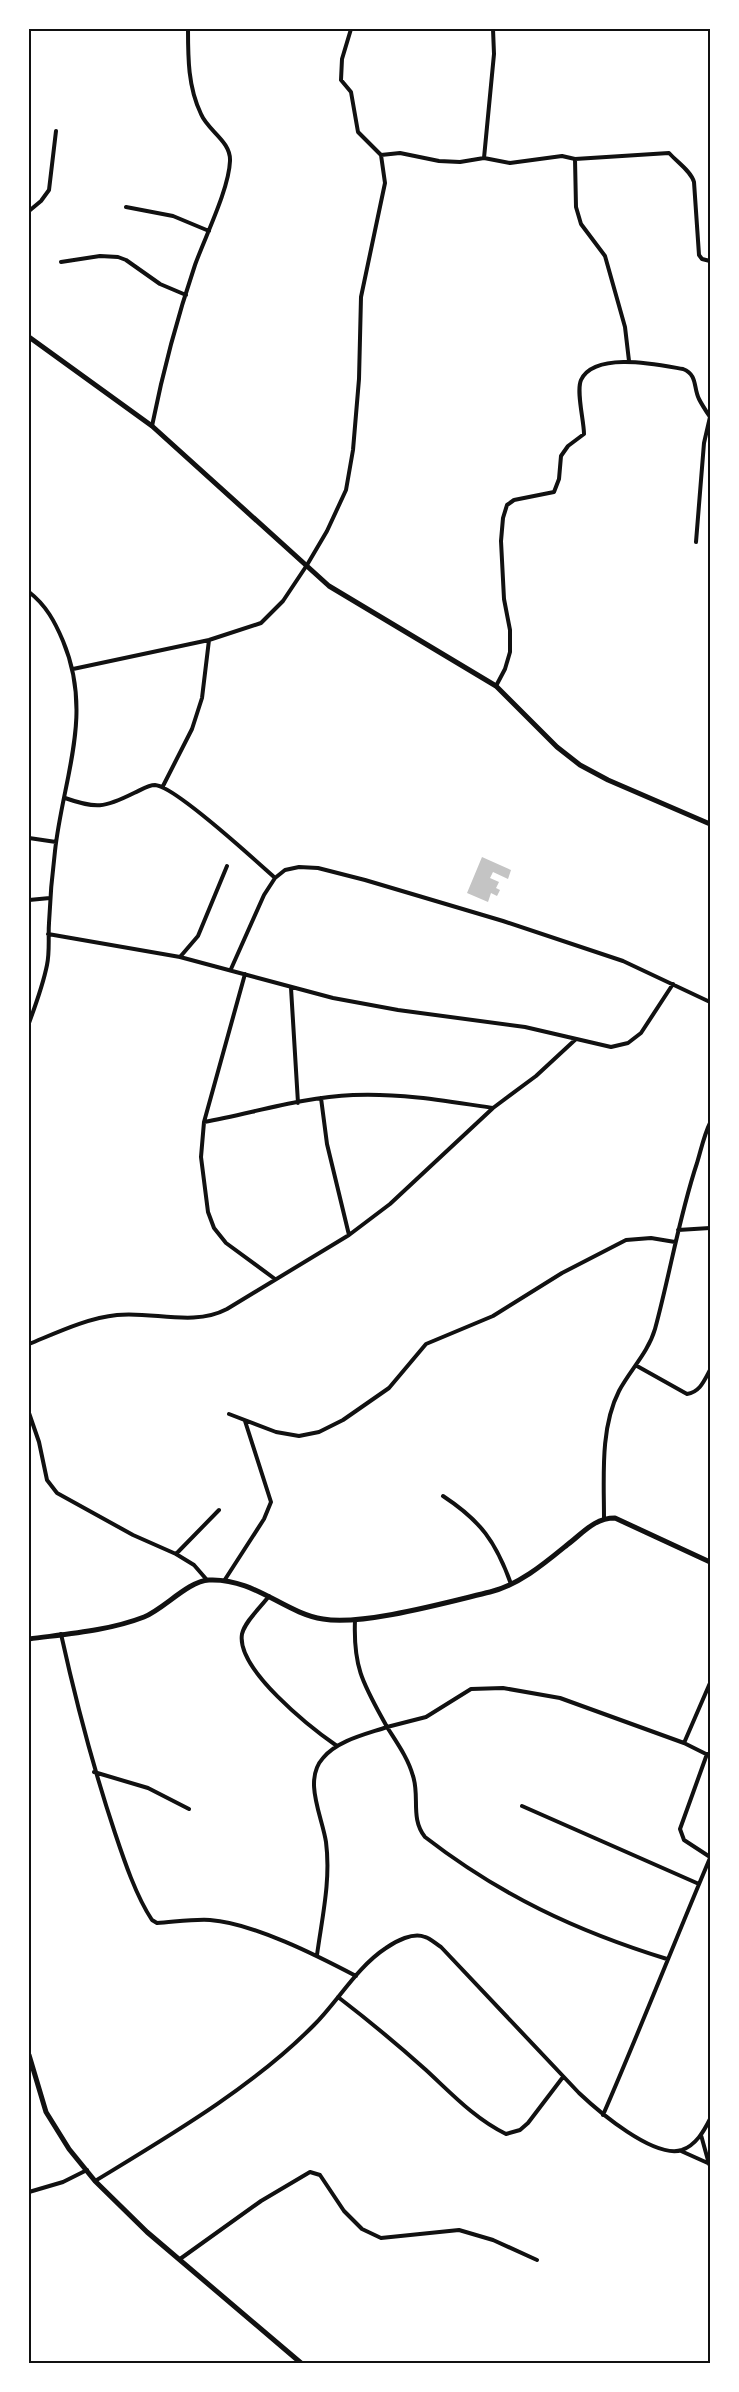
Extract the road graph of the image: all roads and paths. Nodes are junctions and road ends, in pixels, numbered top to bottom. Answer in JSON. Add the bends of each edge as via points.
{"nodes":[{"id":1,"x":188,"y":29,"type":"edge"},
{"id":2,"x":351,"y":29,"type":"edge"},
{"id":3,"x":494,"y":29,"type":"edge"},
{"id":4,"x":56,"y":132,"type":"dead end"},
{"id":5,"x":381,"y":155,"type":"junction"},
{"id":6,"x":484,"y":158,"type":"junction"},
{"id":7,"x":575,"y":159,"type":"junction"},
{"id":8,"x":126,"y":208,"type":"dead end"},
{"id":9,"x":29,"y":211,"type":"edge"},
{"id":10,"x":209,"y":231,"type":"junction"},
{"id":11,"x":710,"y":261,"type":"edge"},
{"id":12,"x":61,"y":262,"type":"dead end"},
{"id":13,"x":186,"y":295,"type":"junction"},
{"id":14,"x":29,"y":337,"type":"edge"},
{"id":15,"x":629,"y":361,"type":"junction"},
{"id":16,"x":710,"y":417,"type":"edge"},
{"id":17,"x":152,"y":426,"type":"junction"},
{"id":18,"x":696,"y":542,"type":"dead end"},
{"id":19,"x":307,"y":565,"type":"junction"},
{"id":20,"x":29,"y":592,"type":"edge"},
{"id":21,"x":209,"y":640,"type":"junction"},
{"id":22,"x":73,"y":669,"type":"junction"},
{"id":23,"x":496,"y":686,"type":"junction"},
{"id":24,"x":162,"y":786,"type":"junction"},
{"id":25,"x":65,"y":798,"type":"junction"},
{"id":26,"x":710,"y":824,"type":"edge"},
{"id":27,"x":29,"y":838,"type":"edge"},
{"id":28,"x":56,"y":842,"type":"junction"},
{"id":29,"x":227,"y":866,"type":"dead end"},
{"id":30,"x":275,"y":878,"type":"junction"},
{"id":31,"x":50,"y":898,"type":"junction"},
{"id":32,"x":29,"y":900,"type":"edge"},
{"id":33,"x":48,"y":934,"type":"junction"},
{"id":34,"x":180,"y":957,"type":"junction"},
{"id":35,"x":231,"y":970,"type":"junction"},
{"id":36,"x":245,"y":974,"type":"junction"},
{"id":37,"x":673,"y":984,"type":"junction"},
{"id":38,"x":291,"y":988,"type":"junction"},
{"id":39,"x":710,"y":1002,"type":"edge"},
{"id":40,"x":30,"y":1017,"type":"edge"},
{"id":41,"x":29,"y":1023,"type":"edge"},
{"id":42,"x":576,"y":1039,"type":"junction"},
{"id":43,"x":321,"y":1098,"type":"junction"},
{"id":44,"x":298,"y":1103,"type":"junction"},
{"id":45,"x":493,"y":1108,"type":"junction"},
{"id":46,"x":204,"y":1122,"type":"junction"},
{"id":47,"x":710,"y":1123,"type":"edge"},
{"id":48,"x":710,"y":1228,"type":"edge"},
{"id":49,"x":678,"y":1230,"type":"junction"},
{"id":50,"x":349,"y":1235,"type":"junction"},
{"id":51,"x":675,"y":1242,"type":"junction"},
{"id":52,"x":275,"y":1279,"type":"junction"},
{"id":53,"x":29,"y":1344,"type":"edge"},
{"id":54,"x":637,"y":1366,"type":"junction"},
{"id":55,"x":710,"y":1370,"type":"edge"},
{"id":56,"x":29,"y":1413,"type":"edge"},
{"id":57,"x":229,"y":1414,"type":"dead end"},
{"id":58,"x":245,"y":1420,"type":"junction"},
{"id":59,"x":443,"y":1496,"type":"dead end"},
{"id":60,"x":219,"y":1510,"type":"dead end"},
{"id":61,"x":604,"y":1518,"type":"junction"},
{"id":62,"x":176,"y":1554,"type":"junction"},
{"id":63,"x":710,"y":1562,"type":"edge"},
{"id":64,"x":207,"y":1580,"type":"junction"},
{"id":65,"x":224,"y":1581,"type":"junction"},
{"id":66,"x":511,"y":1584,"type":"junction"},
{"id":67,"x":269,"y":1595,"type":"junction"},
{"id":68,"x":355,"y":1620,"type":"junction"},
{"id":69,"x":61,"y":1634,"type":"junction"},
{"id":70,"x":29,"y":1639,"type":"edge"},
{"id":71,"x":710,"y":1683,"type":"edge"},
{"id":72,"x":387,"y":1727,"type":"junction"},
{"id":73,"x":684,"y":1743,"type":"junction"},
{"id":74,"x":337,"y":1746,"type":"junction"},
{"id":75,"x":708,"y":1755,"type":"edge"},
{"id":76,"x":94,"y":1772,"type":"junction"},
{"id":77,"x":522,"y":1806,"type":"dead end"},
{"id":78,"x":189,"y":1809,"type":"dead end"},
{"id":79,"x":710,"y":1857,"type":"edge"},
{"id":80,"x":699,"y":1884,"type":"junction"},
{"id":81,"x":317,"y":1955,"type":"junction"},
{"id":82,"x":667,"y":1959,"type":"junction"},
{"id":83,"x":356,"y":1976,"type":"junction"},
{"id":84,"x":338,"y":1996,"type":"junction"},
{"id":85,"x":29,"y":2056,"type":"edge"},
{"id":86,"x":563,"y":2077,"type":"junction"},
{"id":87,"x":603,"y":2115,"type":"junction"},
{"id":88,"x":710,"y":2119,"type":"edge"},
{"id":89,"x":701,"y":2135,"type":"junction"},
{"id":90,"x":680,"y":2151,"type":"junction"},
{"id":91,"x":710,"y":2164,"type":"edge"},
{"id":92,"x":87,"y":2170,"type":"junction"},
{"id":93,"x":95,"y":2181,"type":"junction"},
{"id":94,"x":29,"y":2192,"type":"edge"},
{"id":95,"x":180,"y":2259,"type":"junction"},
{"id":96,"x":537,"y":2260,"type":"dead end"},
{"id":97,"x":301,"y":2363,"type":"edge"}],
"edges":[{"from":1,"to":10,"type":"street","via":[[188,68],[195,98],[201,116],[225,144],[230,159]]},
{"from":2,"to":5,"type":"street","via":[[342,58],[341,80],[351,92],[358,132]]},
{"from":3,"to":6,"type":"street"},
{"from":4,"to":9,"type":"street","via":[[49,190]]},
{"from":5,"to":6,"type":"street","via":[[400,153],[460,162]]},
{"from":5,"to":19,"type":"street","via":[[385,183],[361,297],[354,450],[346,490],[328,531]]},
{"from":6,"to":7,"type":"street","via":[[510,163],[562,156]]},
{"from":7,"to":11,"type":"street","via":[[669,153],[692,174],[699,254],[702,259]]},
{"from":7,"to":15,"type":"street","via":[[576,207],[581,224],[605,256],[625,328]]},
{"from":8,"to":10,"type":"street","via":[[173,216]]},
{"from":10,"to":13,"type":"street"},
{"from":12,"to":13,"type":"street","via":[[100,256],[126,260],[160,284]]},
{"from":13,"to":17,"type":"street","via":[[162,377]]},
{"from":14,"to":17,"type":"street"},
{"from":15,"to":16,"type":"street","via":[[690,372],[698,398]]},
{"from":15,"to":23,"type":"street","via":[[604,365],[588,372],[580,381],[584,434],[561,456],[554,492],[514,500],[507,505],[501,541],[510,652]]},
{"from":16,"to":18,"type":"street","via":[[704,443]]},
{"from":17,"to":19,"type":"street"},
{"from":19,"to":21,"type":"street","via":[[283,601],[261,623]]},
{"from":19,"to":23,"type":"street","via":[[329,586],[358,605]]},
{"from":20,"to":22,"type":"street","via":[[54,620]]},
{"from":21,"to":22,"type":"street"},
{"from":21,"to":24,"type":"street","via":[[202,698],[192,729]]},
{"from":22,"to":25,"type":"street","via":[[77,727]]},
{"from":23,"to":26,"type":"street","via":[[557,747],[580,765]]},
{"from":24,"to":25,"type":"street","via":[[153,785],[94,806]]},
{"from":24,"to":30,"type":"street"},
{"from":25,"to":28,"type":"street"},
{"from":27,"to":28,"type":"street"},
{"from":28,"to":31,"type":"street"},
{"from":29,"to":34,"type":"street","via":[[198,936]]},
{"from":30,"to":35,"type":"street","via":[[264,895]]},
{"from":30,"to":37,"type":"street","via":[[285,870],[318,868],[536,932],[623,961]]},
{"from":31,"to":32,"type":"street"},
{"from":31,"to":33,"type":"street"},
{"from":33,"to":34,"type":"street"},
{"from":33,"to":40,"type":"street","via":[[48,963]]},
{"from":34,"to":35,"type":"street"},
{"from":35,"to":36,"type":"street"},
{"from":36,"to":38,"type":"street"},
{"from":36,"to":46,"type":"street"},
{"from":37,"to":39,"type":"street"},
{"from":37,"to":42,"type":"street","via":[[650,1022],[628,1043],[611,1046]]},
{"from":38,"to":42,"type":"street","via":[[398,1010],[525,1027]]},
{"from":38,"to":44,"type":"street"},
{"from":40,"to":41,"type":"street"},
{"from":42,"to":45,"type":"street","via":[[536,1076]]},
{"from":43,"to":44,"type":"street"},
{"from":43,"to":45,"type":"street","via":[[413,1096]]},
{"from":43,"to":50,"type":"street","via":[[327,1144]]},
{"from":44,"to":46,"type":"street"},
{"from":45,"to":50,"type":"street","via":[[390,1204]]},
{"from":46,"to":52,"type":"street","via":[[201,1157],[208,1212],[214,1228],[226,1243]]},
{"from":47,"to":49,"type":"street"},
{"from":48,"to":49,"type":"street"},
{"from":49,"to":51,"type":"street"},
{"from":50,"to":52,"type":"street"},
{"from":51,"to":54,"type":"street","via":[[654,1330]]},
{"from":51,"to":58,"type":"street","via":[[651,1238],[626,1240],[562,1273],[485,1320],[426,1344],[389,1388],[343,1420],[319,1432],[299,1436],[276,1432]]},
{"from":52,"to":53,"type":"street","via":[[216,1315],[199,1318],[135,1314],[108,1316]]},
{"from":54,"to":55,"type":"street","via":[[688,1394],[701,1387]]},
{"from":54,"to":61,"type":"street","via":[[620,1389],[608,1426]]},
{"from":56,"to":62,"type":"street","via":[[47,1480],[57,1493]]},
{"from":57,"to":58,"type":"street"},
{"from":58,"to":65,"type":"street","via":[[271,1502],[264,1519]]},
{"from":59,"to":66,"type":"street","via":[[474,1518],[485,1531],[496,1547]]},
{"from":60,"to":62,"type":"street"},
{"from":61,"to":63,"type":"street","via":[[615,1518]]},
{"from":61,"to":66,"type":"street"},
{"from":62,"to":64,"type":"street"},
{"from":64,"to":65,"type":"street"},
{"from":64,"to":69,"type":"street","via":[[144,1617]]},
{"from":65,"to":67,"type":"street"},
{"from":66,"to":68,"type":"street","via":[[493,1592]]},
{"from":67,"to":68,"type":"street","via":[[322,1620]]},
{"from":67,"to":74,"type":"street","via":[[244,1628],[243,1647],[258,1672],[290,1709]]},
{"from":68,"to":72,"type":"street","via":[[357,1665]]},
{"from":69,"to":70,"type":"street"},
{"from":69,"to":76,"type":"street"},
{"from":71,"to":73,"type":"street"},
{"from":72,"to":73,"type":"street","via":[[426,1717],[471,1689],[503,1688],[560,1698]]},
{"from":72,"to":74,"type":"street"},
{"from":72,"to":82,"type":"street","via":[[414,1778],[416,1820],[425,1836],[491,1884],[523,1902],[606,1939]]},
{"from":73,"to":75,"type":"street"},
{"from":74,"to":81,"type":"street","via":[[323,1757],[316,1768],[314,1788],[326,1841],[328,1867]]},
{"from":75,"to":79,"type":"street","via":[[680,1829],[684,1840]]},
{"from":76,"to":78,"type":"street","via":[[148,1788]]},
{"from":76,"to":81,"type":"street","via":[[122,1854],[152,1920],[157,1923],[210,1920],[230,1924]]},
{"from":77,"to":80,"type":"street"},
{"from":79,"to":80,"type":"street"},
{"from":80,"to":82,"type":"street"},
{"from":81,"to":83,"type":"street"},
{"from":82,"to":87,"type":"street","via":[[650,2008]]},
{"from":83,"to":84,"type":"street"},
{"from":83,"to":86,"type":"street","via":[[385,1948],[406,1937],[424,1936],[440,1947]]},
{"from":84,"to":86,"type":"street","via":[[460,2102],[492,2128],[506,2134],[520,2130],[528,2123]]},
{"from":84,"to":93,"type":"street","via":[[314,2025],[250,2078],[171,2135]]},
{"from":85,"to":92,"type":"street","via":[[46,2112],[68,2149]]},
{"from":86,"to":87,"type":"street"},
{"from":87,"to":90,"type":"street","via":[[663,2150]]},
{"from":88,"to":89,"type":"street"},
{"from":89,"to":90,"type":"street"},
{"from":89,"to":91,"type":"street"},
{"from":90,"to":91,"type":"street"},
{"from":92,"to":93,"type":"street"},
{"from":92,"to":94,"type":"street","via":[[63,2182]]},
{"from":93,"to":95,"type":"street"},
{"from":95,"to":96,"type":"street","via":[[261,2201],[310,2172],[320,2175],[344,2211],[362,2229],[381,2238],[459,2230],[493,2240]]},
{"from":95,"to":97,"type":"street"}]}
